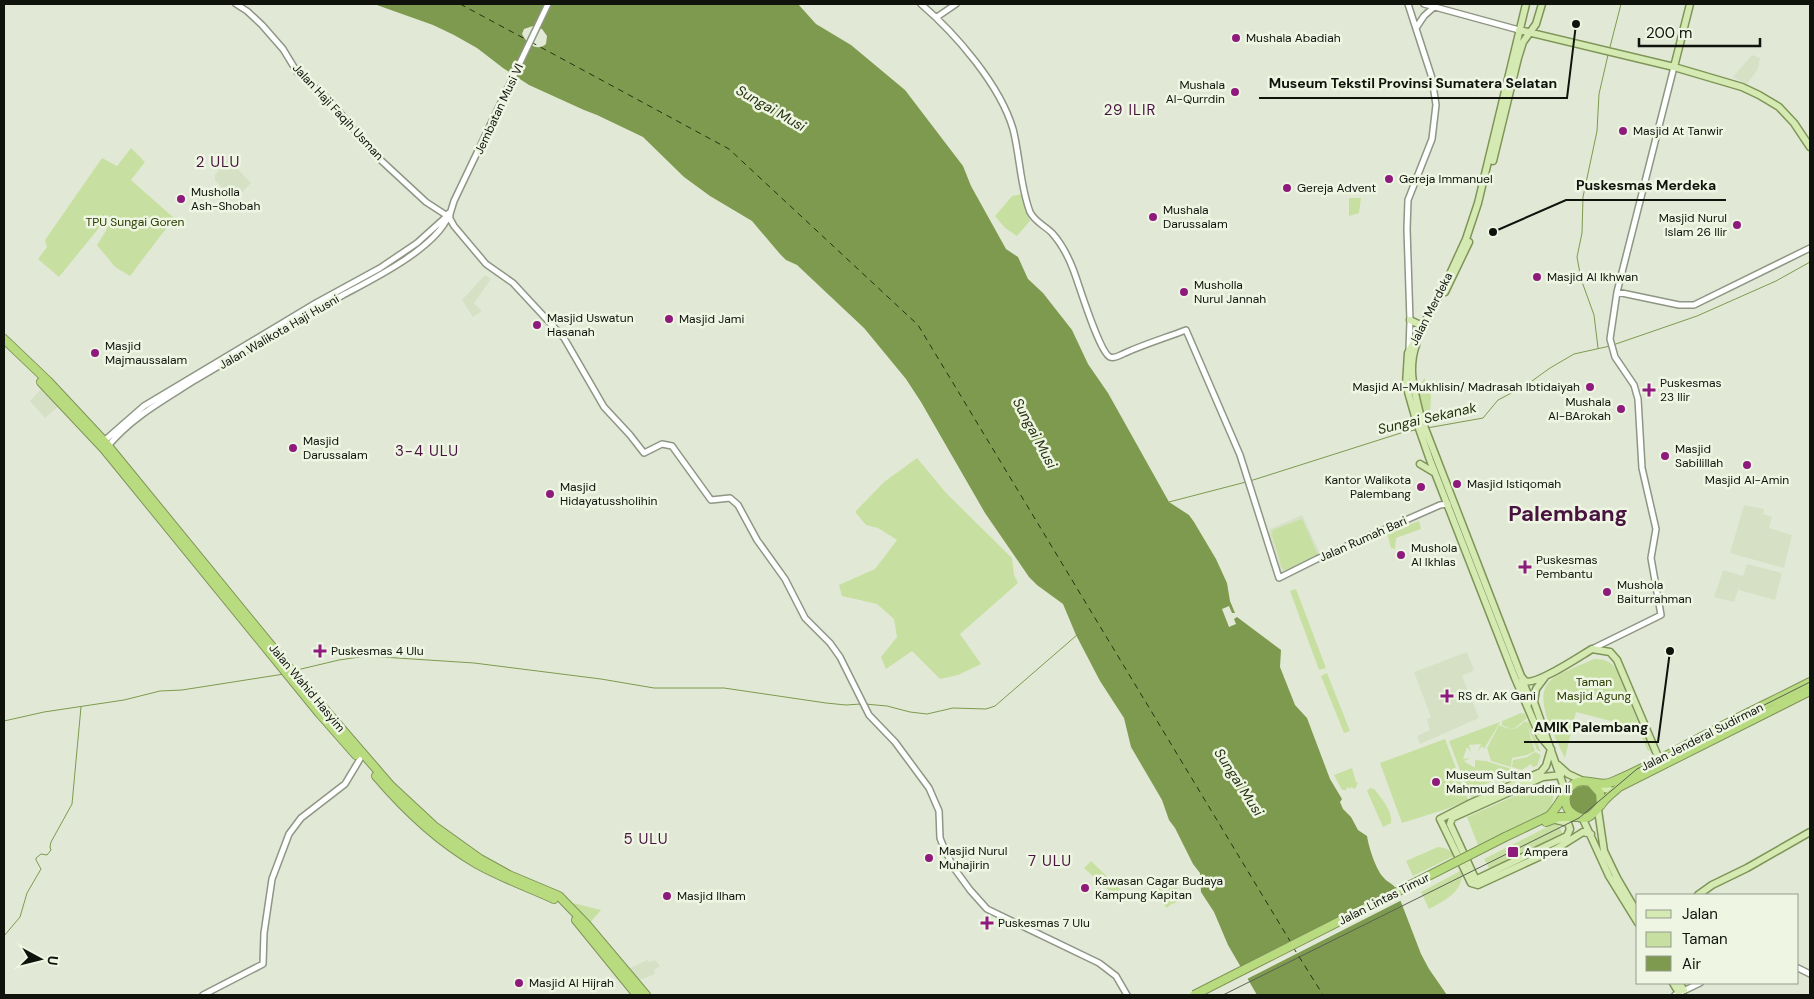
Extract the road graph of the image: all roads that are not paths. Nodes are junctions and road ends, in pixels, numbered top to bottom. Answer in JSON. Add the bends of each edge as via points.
{"nodes":[{"id":1,"x":236,"y":4,"type":"edge"},
{"id":2,"x":548,"y":4,"type":"edge"},
{"id":3,"x":921,"y":4,"type":"edge"},
{"id":4,"x":956,"y":4,"type":"edge"},
{"id":5,"x":1408,"y":4,"type":"edge"},
{"id":6,"x":1424,"y":4,"type":"edge"},
{"id":7,"x":1526,"y":4,"type":"edge"},
{"id":8,"x":1690,"y":4,"type":"edge"},
{"id":9,"x":1542,"y":5,"type":"edge"},
{"id":10,"x":1434,"y":7,"type":"junction"},
{"id":11,"x":937,"y":17,"type":"junction"},
{"id":12,"x":1539,"y":17,"type":"junction"},
{"id":13,"x":1416,"y":28,"type":"junction"},
{"id":14,"x":1519,"y":30,"type":"junction"},
{"id":15,"x":1529,"y":33,"type":"junction"},
{"id":16,"x":1553,"y":38,"type":"junction"},
{"id":17,"x":1674,"y":66,"type":"junction"},
{"id":18,"x":1810,"y":147,"type":"edge"},
{"id":19,"x":448,"y":216,"type":"junction"},
{"id":20,"x":1810,"y":248,"type":"edge"},
{"id":21,"x":1617,"y":292,"type":"junction"},
{"id":22,"x":1410,"y":320,"type":"junction"},
{"id":23,"x":1426,"y":323,"type":"junction"},
{"id":24,"x":4,"y":338,"type":"edge"},
{"id":25,"x":4,"y":346,"type":"edge"},
{"id":26,"x":1408,"y":353,"type":"junction"},
{"id":27,"x":1419,"y":420,"type":"junction"},
{"id":28,"x":1424,"y":434,"type":"junction"},
{"id":29,"x":106,"y":443,"type":"junction"},
{"id":30,"x":1420,"y":464,"type":"dead end"},
{"id":31,"x":1435,"y":473,"type":"junction"},
{"id":32,"x":1451,"y":504,"type":"junction"},
{"id":33,"x":165,"y":519,"type":"junction"},
{"id":34,"x":1592,"y":649,"type":"junction"},
{"id":35,"x":1548,"y":675,"type":"junction"},
{"id":36,"x":1521,"y":676,"type":"junction"},
{"id":37,"x":293,"y":677,"type":"junction"},
{"id":38,"x":1810,"y":682,"type":"edge"},
{"id":39,"x":1810,"y":691,"type":"edge"},
{"id":40,"x":1527,"y":706,"type":"junction"},
{"id":41,"x":1551,"y":749,"type":"junction"},
{"id":42,"x":360,"y":759,"type":"junction"},
{"id":43,"x":1659,"y":759,"type":"junction"},
{"id":44,"x":1556,"y":762,"type":"junction"},
{"id":45,"x":1561,"y":775,"type":"junction"},
{"id":46,"x":1588,"y":782,"type":"junction"},
{"id":47,"x":1615,"y":791,"type":"junction"},
{"id":48,"x":1566,"y":793,"type":"junction"},
{"id":49,"x":1494,"y":797,"type":"junction"},
{"id":50,"x":1599,"y":807,"type":"junction"},
{"id":51,"x":1580,"y":817,"type":"junction"},
{"id":52,"x":1550,"y":820,"type":"junction"},
{"id":53,"x":1810,"y":832,"type":"edge"},
{"id":54,"x":1591,"y":834,"type":"junction"},
{"id":55,"x":1570,"y":836,"type":"junction"},
{"id":56,"x":1506,"y":839,"type":"junction"},
{"id":57,"x":1602,"y":842,"type":"junction"},
{"id":58,"x":1595,"y":844,"type":"junction"},
{"id":59,"x":1699,"y":894,"type":"edge"},
{"id":60,"x":1636,"y":911,"type":"edge"},
{"id":61,"x":1636,"y":920,"type":"edge"},
{"id":62,"x":1698,"y":984,"type":"edge"},
{"id":63,"x":1679,"y":993,"type":"edge"},
{"id":64,"x":203,"y":995,"type":"edge"},
{"id":65,"x":637,"y":995,"type":"edge"},
{"id":66,"x":646,"y":995,"type":"edge"},
{"id":67,"x":1127,"y":995,"type":"edge"},
{"id":68,"x":1194,"y":995,"type":"edge"},
{"id":69,"x":1204,"y":995,"type":"edge"}],
"edges":[{"from":1,"to":19,"type":"street","name":"Jalan Haji Faqih Usman","via":[[256,19],[298,72],[325,97],[372,152],[426,202]]},
{"from":2,"to":19,"type":"street","name":"Jembatan Musi VI"},
{"from":3,"to":11,"type":"street"},
{"from":4,"to":11,"type":"street"},
{"from":5,"to":13,"type":"street"},
{"from":6,"to":10,"type":"street"},
{"from":7,"to":14,"type":"main road","name":"Jalan Merdeka"},
{"from":8,"to":17,"type":"main road"},
{"from":9,"to":12,"type":"main road","name":"Jalan Merdeka"},
{"from":10,"to":13,"type":"street"},
{"from":10,"to":14,"type":"street"},
{"from":11,"to":32,"type":"street","name":"Jalan Rumah Bari","via":[[1002,101],[1016,140],[1030,212],[1065,251],[1108,356],[1115,358],[1186,330],[1238,449],[1279,578],[1440,505]]},
{"from":12,"to":15,"type":"main road","name":"Jalan Merdeka"},
{"from":12,"to":16,"type":"main road","via":[[1540,31]]},
{"from":13,"to":22,"type":"street","via":[[1432,78],[1436,105],[1432,139],[1408,200]]},
{"from":14,"to":15,"type":"main road"},
{"from":14,"to":23,"type":"main road","name":"Jalan Merdeka","via":[[1473,218]]},
{"from":15,"to":16,"type":"main road"},
{"from":15,"to":23,"type":"main road","name":"Jalan Merdeka","via":[[1518,58],[1493,163],[1470,240],[1449,286]]},
{"from":16,"to":17,"type":"main road"},
{"from":17,"to":18,"type":"main road","via":[[1759,95],[1788,116]]},
{"from":17,"to":21,"type":"street"},
{"from":19,"to":29,"type":"street","name":"Jalan Walikota Haji Husni","via":[[417,243],[380,268],[144,406]]},
{"from":19,"to":67,"type":"street","name":"Jalan Haji Faqih Usman","via":[[486,264],[513,283],[564,338],[604,408],[644,453],[662,444],[675,448],[711,500],[730,498],[738,505],[785,579],[805,618],[840,657],[866,711],[924,780],[939,813],[940,838],[944,848],[961,879],[987,909],[1099,963],[1116,976]]},
{"from":20,"to":21,"type":"street","via":[[1694,304],[1679,305]]},
{"from":21,"to":34,"type":"street","via":[[1610,339],[1638,398],[1642,468],[1656,529],[1651,558],[1661,615]]},
{"from":22,"to":23,"type":"main road","via":[[1415,324]]},
{"from":22,"to":26,"type":"street"},
{"from":23,"to":26,"type":"main road","name":"Jalan Merdeka"},
{"from":23,"to":27,"type":"main road","name":"Jalan Merdeka","via":[[1412,361]]},
{"from":24,"to":29,"type":"highway","name":"Jalan Wahid Hasyim"},
{"from":25,"to":33,"type":"highway","name":"Jalan Wahid Hasyim","via":[[44,384]]},
{"from":26,"to":27,"type":"main road","name":"Jalan Merdeka","via":[[1406,385]]},
{"from":27,"to":28,"type":"main road","name":"Jalan Merdeka"},
{"from":28,"to":31,"type":"main road","name":"Jalan Merdeka"},
{"from":28,"to":32,"type":"main road","name":"Jalan Merdeka"},
{"from":29,"to":33,"type":"highway","name":"Jalan Wahid Hasyim"},
{"from":30,"to":31,"type":"main road"},
{"from":31,"to":32,"type":"main road","name":"Jalan Merdeka"},
{"from":32,"to":36,"type":"main road","name":"Jalan Merdeka"},
{"from":32,"to":40,"type":"main road","name":"Jalan Merdeka"},
{"from":33,"to":37,"type":"highway","name":"Jalan Wahid Hasyim"},
{"from":34,"to":35,"type":"main road"},
{"from":34,"to":43,"type":"main road","via":[[1610,652],[1617,660]]},
{"from":35,"to":36,"type":"main road","name":"Jalan Merdeka","via":[[1529,683],[1524,682]]},
{"from":35,"to":41,"type":"main road","name":"Jalan Merdeka","via":[[1536,689],[1534,702]]},
{"from":36,"to":40,"type":"main road","via":[[1530,700]]},
{"from":37,"to":42,"type":"highway","name":"Jalan Wahid Hasyim"},
{"from":37,"to":66,"type":"highway","name":"Jalan Wahid Hasyim","via":[[396,790],[453,841],[509,875],[559,896]]},
{"from":38,"to":43,"type":"highway","name":"Jalan Jenderal Sudirman"},
{"from":39,"to":47,"type":"highway","name":"Jalan Jenderal Sudirman"},
{"from":40,"to":41,"type":"main road","name":"Jalan Merdeka","via":[[1540,736]]},
{"from":41,"to":44,"type":"main road","name":"Jalan Merdeka"},
{"from":41,"to":49,"type":"main road","via":[[1541,772]]},
{"from":42,"to":64,"type":"street","via":[[345,784],[301,818],[289,834],[272,879],[263,964]]},
{"from":42,"to":65,"type":"highway","name":"Jalan Wahid Hasyim","via":[[387,790],[462,854],[507,880],[557,900]]},
{"from":43,"to":46,"type":"highway","name":"Jalan Jenderal Sudirman","via":[[1612,782],[1601,785]]},
{"from":44,"to":45,"type":"main road","name":"Jalan Merdeka"},
{"from":44,"to":46,"type":"main road","via":[[1568,774]]},
{"from":45,"to":48,"type":"main road","name":"Jalan Merdeka"},
{"from":45,"to":49,"type":"main road","via":[[1543,778]]},
{"from":46,"to":47,"type":"main road","via":[[1604,790]]},
{"from":46,"to":48,"type":"highway","name":"Jalan Jenderal Sudirman","via":[[1573,784]]},
{"from":46,"to":50,"type":"highway","via":[[1600,793]]},
{"from":47,"to":50,"type":"highway","name":"Jalan Jenderal Sudirman"},
{"from":48,"to":51,"type":"highway","via":[[1567,807]]},
{"from":48,"to":56,"type":"highway","name":"Jalan Lintas Timur","via":[[1549,816]]},
{"from":49,"to":55,"type":"main road","via":[[1450,820],[1475,878]]},
{"from":49,"to":55,"type":"main road","via":[[1471,803],[1440,819],[1471,883],[1479,885],[1556,848]]},
{"from":50,"to":51,"type":"highway","name":"Jalan Jenderal Sudirman","via":[[1591,816]]},
{"from":50,"to":57,"type":"main road"},
{"from":51,"to":52,"type":"highway","name":"Jalan Lintas Timur","via":[[1562,816]]},
{"from":51,"to":54,"type":"main road"},
{"from":52,"to":55,"type":"main road","via":[[1568,823]]},
{"from":52,"to":56,"type":"highway","name":"Jalan Lintas Timur"},
{"from":53,"to":59,"type":"main road"},
{"from":54,"to":55,"type":"main road","via":[[1585,831]]},
{"from":54,"to":58,"type":"main road"},
{"from":56,"to":68,"type":"highway","name":"Jalan Lintas Timur","bridge":true},
{"from":56,"to":69,"type":"highway","name":"Jalan Lintas Timur"},
{"from":57,"to":58,"type":"main road"},
{"from":57,"to":60,"type":"main road","via":[[1617,878]]},
{"from":58,"to":61,"type":"main road","via":[[1609,876]]},
{"from":62,"to":63,"type":"street"}]}
